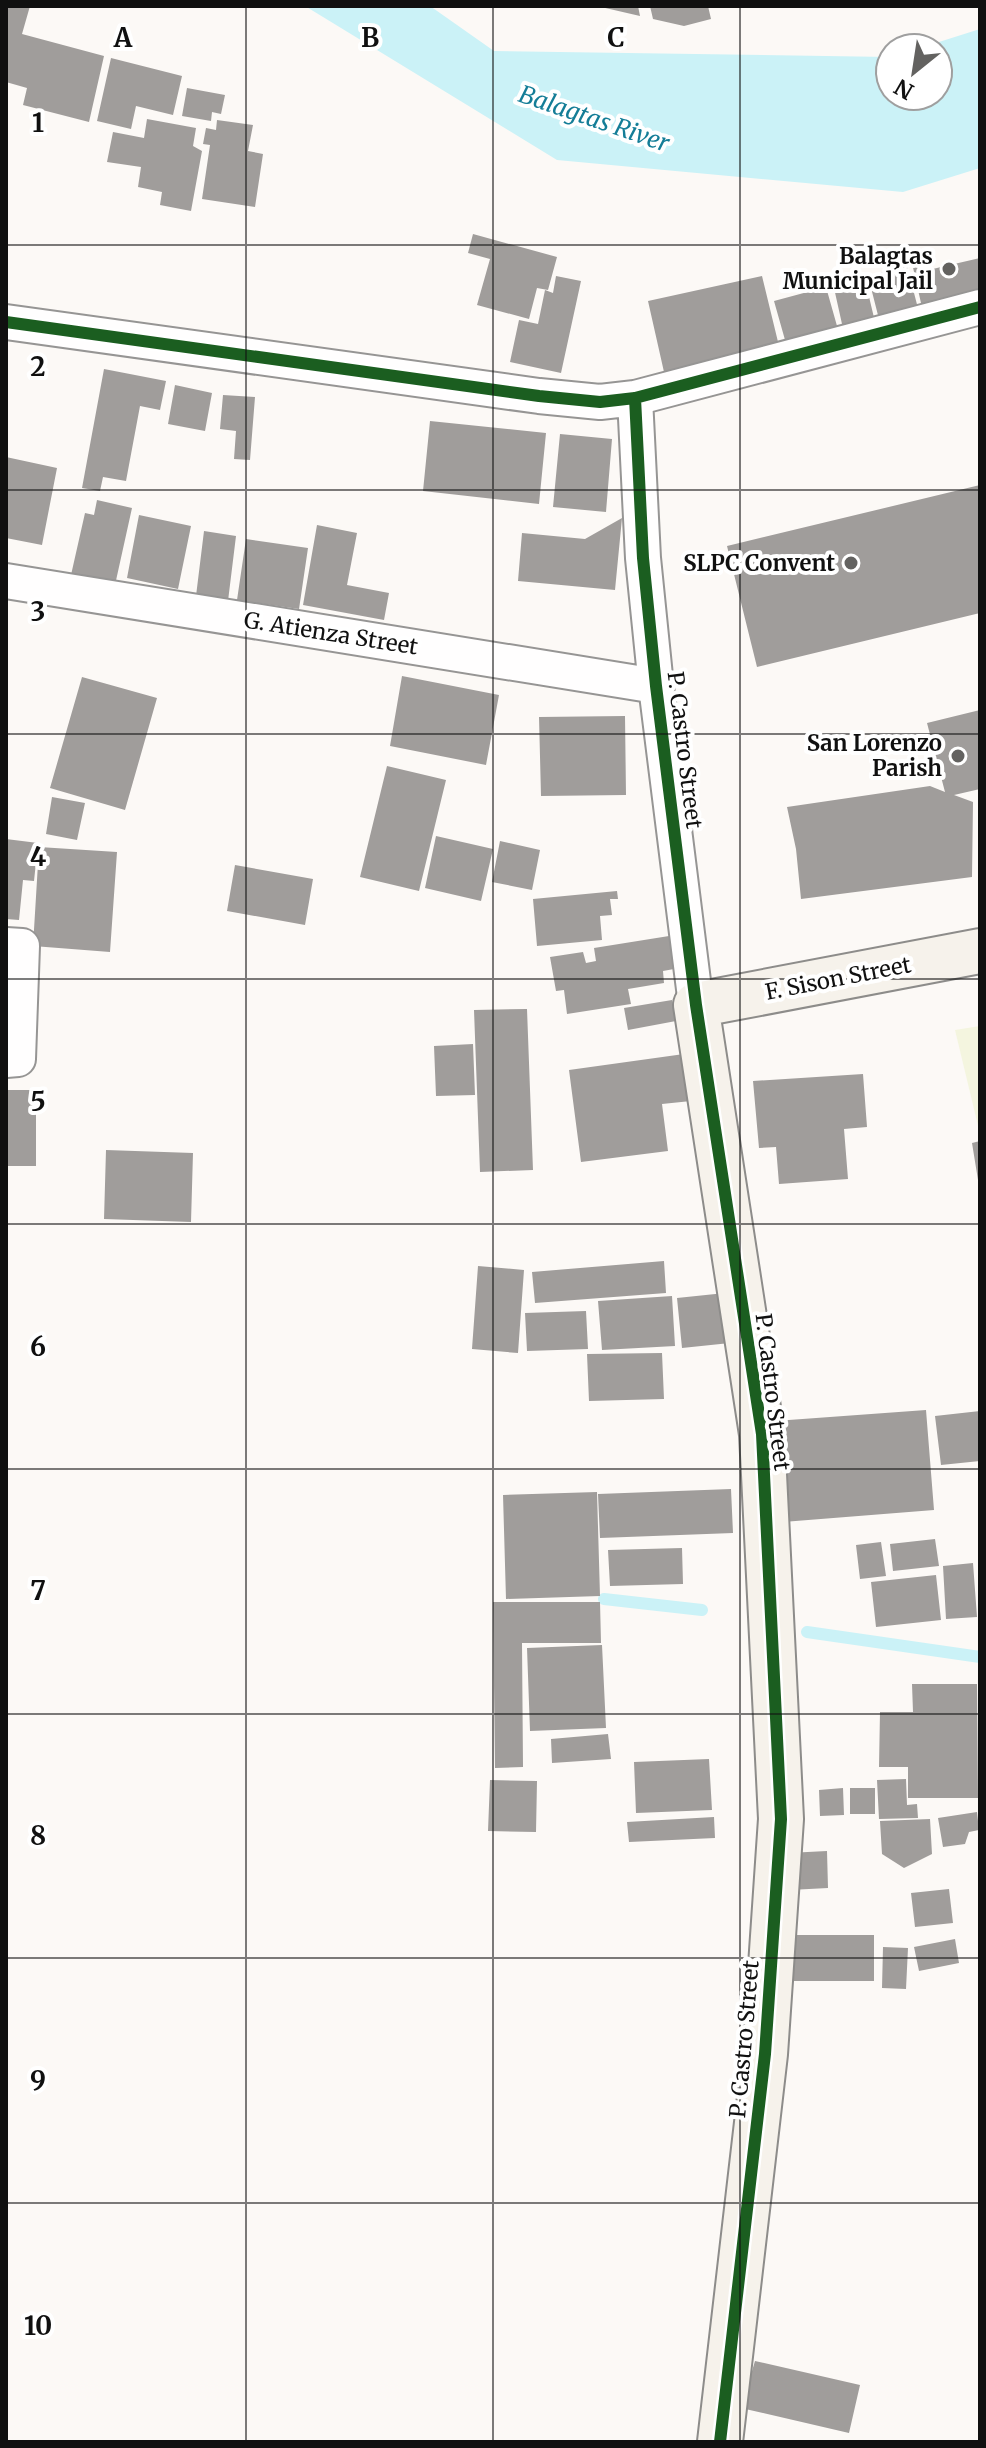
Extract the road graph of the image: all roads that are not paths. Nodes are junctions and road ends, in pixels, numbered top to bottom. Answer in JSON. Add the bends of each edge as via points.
{"nodes":[{"id":1,"x":980,"y":307,"type":"edge"},
{"id":2,"x":6,"y":322,"type":"edge"},
{"id":3,"x":635,"y":398,"type":"junction"},
{"id":4,"x":6,"y":581,"type":"edge"},
{"id":5,"x":656,"y":686,"type":"junction"},
{"id":6,"x":6,"y":945,"type":"edge"},
{"id":7,"x":980,"y":951,"type":"edge"},
{"id":8,"x":696,"y":1005,"type":"junction"},
{"id":9,"x":6,"y":1060,"type":"edge"},
{"id":10,"x":720,"y":2442,"type":"edge"}],
"edges":[{"from":1,"to":3,"type":"street"},
{"from":2,"to":3,"type":"street","via":[[539,396],[600,402]]},
{"from":3,"to":5,"type":"street","name":"P. Castro Street"},
{"from":4,"to":5,"type":"street","name":"G. Atienza Street"},
{"from":5,"to":8,"type":"street","name":"P. Castro Street"},
{"from":6,"to":9,"type":"street","via":[[22,946],[18,1059]]},
{"from":7,"to":8,"type":"street","name":"F. Sison Street"},
{"from":8,"to":10,"type":"street","name":"P. Castro Street","via":[[762,1434],[781,1819],[765,2054]]}]}
